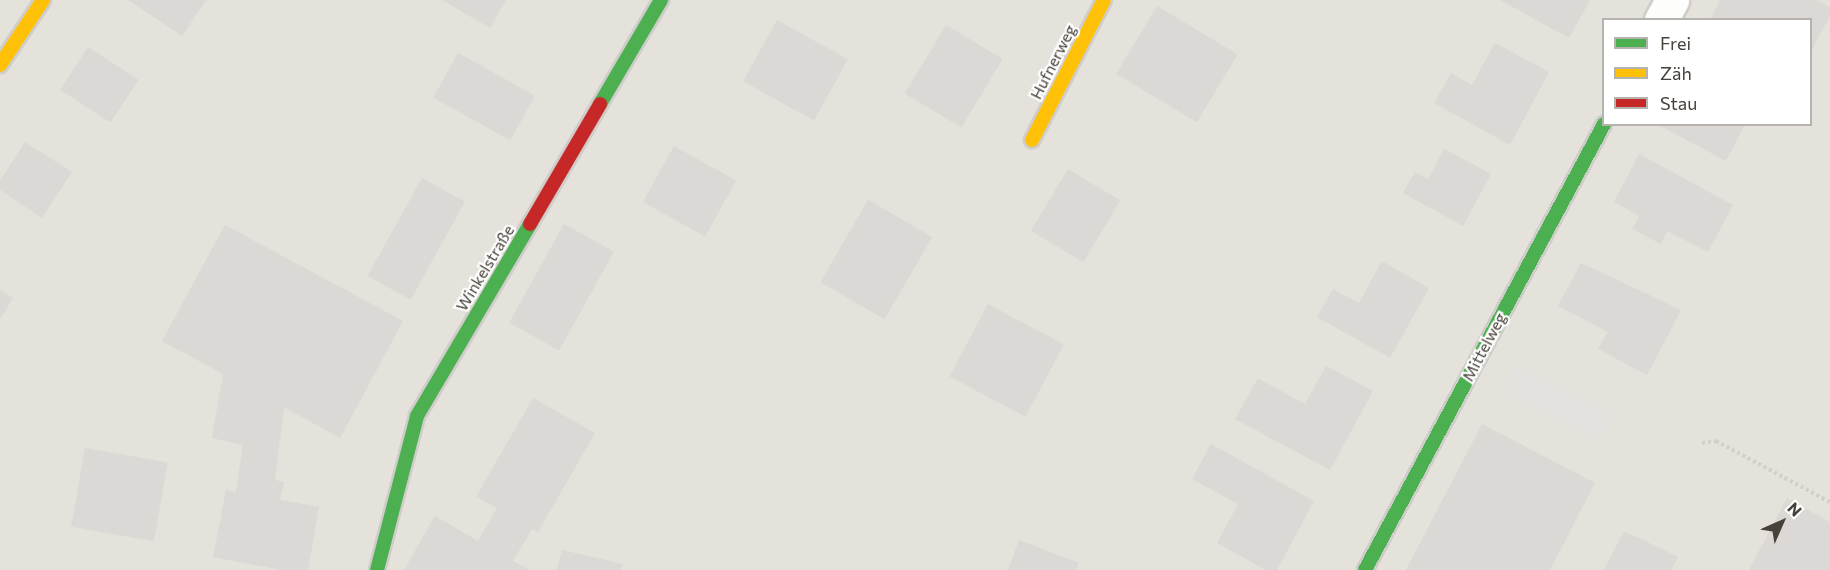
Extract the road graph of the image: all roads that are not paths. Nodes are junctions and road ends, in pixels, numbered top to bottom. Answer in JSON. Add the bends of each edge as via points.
{"nodes":[{"id":1,"x":43,"y":0,"type":"edge"},
{"id":2,"x":661,"y":0,"type":"edge"},
{"id":3,"x":1104,"y":0,"type":"edge"},
{"id":4,"x":1672,"y":0,"type":"edge"},
{"id":5,"x":1662,"y":18,"type":"edge"},
{"id":6,"x":0,"y":65,"type":"edge"},
{"id":7,"x":1603,"y":126,"type":"edge"},
{"id":8,"x":1032,"y":140,"type":"dead end"},
{"id":9,"x":377,"y":570,"type":"edge"},
{"id":10,"x":1365,"y":570,"type":"edge"}],
"edges":[{"from":1,"to":6,"type":"street"},
{"from":2,"to":9,"type":"street","name":"Winkelstraße","via":[[417,416]]},
{"from":3,"to":8,"type":"street","name":"Hufnerweg"},
{"from":4,"to":5,"type":"street"},
{"from":7,"to":10,"type":"street","name":"Mittelweg"}]}
